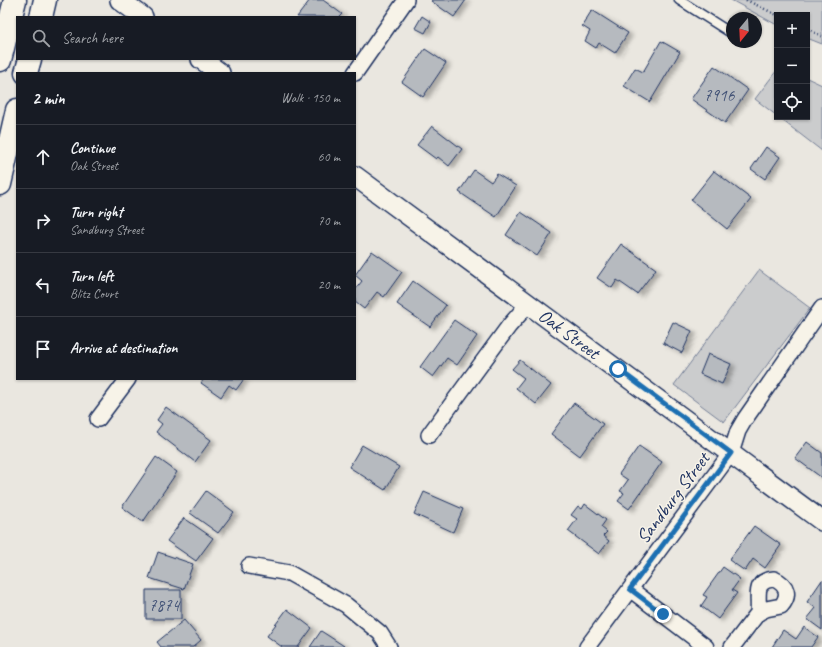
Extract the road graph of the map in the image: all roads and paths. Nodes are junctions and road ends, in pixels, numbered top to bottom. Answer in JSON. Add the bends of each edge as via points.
{"nodes":[{"id":1,"x":15,"y":0,"type":"edge"},
{"id":2,"x":46,"y":0,"type":"edge"},
{"id":3,"x":120,"y":0,"type":"edge"},
{"id":4,"x":406,"y":0,"type":"edge"},
{"id":5,"x":679,"y":0,"type":"edge"},
{"id":6,"x":746,"y":0,"type":"edge"},
{"id":7,"x":774,"y":14,"type":"edge"},
{"id":8,"x":41,"y":16,"type":"edge"},
{"id":9,"x":142,"y":16,"type":"edge"},
{"id":10,"x":726,"y":30,"type":"edge"},
{"id":11,"x":810,"y":30,"type":"edge"},
{"id":12,"x":822,"y":36,"type":"edge"},
{"id":13,"x":0,"y":60,"type":"edge"},
{"id":14,"x":30,"y":60,"type":"edge"},
{"id":15,"x":201,"y":60,"type":"edge"},
{"id":16,"x":26,"y":72,"type":"edge"},
{"id":17,"x":219,"y":72,"type":"edge"},
{"id":18,"x":356,"y":72,"type":"edge"},
{"id":19,"x":16,"y":114,"type":"edge"},
{"id":20,"x":356,"y":177,"type":"edge"},
{"id":21,"x":0,"y":184,"type":"edge"},
{"id":22,"x":529,"y":303,"type":"junction"},
{"id":23,"x":822,"y":308,"type":"edge"},
{"id":24,"x":127,"y":380,"type":"edge"},
{"id":25,"x":98,"y":419,"type":"dead end"},
{"id":26,"x":429,"y":435,"type":"dead end"},
{"id":27,"x":731,"y":453,"type":"junction"},
{"id":28,"x":822,"y":521,"type":"edge"},
{"id":29,"x":249,"y":566,"type":"dead end"},
{"id":30,"x":630,"y":589,"type":"junction"},
{"id":31,"x":758,"y":613,"type":"dead end"},
{"id":32,"x":389,"y":647,"type":"edge"},
{"id":33,"x":587,"y":647,"type":"edge"},
{"id":34,"x":706,"y":647,"type":"edge"},
{"id":35,"x":732,"y":647,"type":"edge"}],
"edges":[{"from":1,"to":13,"type":"highway"},
{"from":2,"to":8,"type":"highway"},
{"from":3,"to":9,"type":"street"},
{"from":4,"to":18,"type":"street"},
{"from":5,"to":10,"type":"lane"},
{"from":6,"to":7,"type":"path"},
{"from":11,"to":12,"type":"path"},
{"from":14,"to":16,"type":"highway"},
{"from":15,"to":17,"type":"street"},
{"from":19,"to":21,"type":"highway"},
{"from":20,"to":22,"type":"street","name":"Oak Street"},
{"from":22,"to":26,"type":"street","via":[[509,326]]},
{"from":22,"to":27,"type":"street","name":"Oak Street"},
{"from":23,"to":27,"type":"street","name":"Sandburg Street","via":[[745,419]]},
{"from":24,"to":25,"type":"street"},
{"from":27,"to":28,"type":"street","name":"Oak Street"},
{"from":27,"to":30,"type":"street","name":"Sandburg Street"},
{"from":29,"to":32,"type":"street","via":[[289,573],[346,604],[380,633]]},
{"from":30,"to":33,"type":"street","name":"Sandburg Street"},
{"from":30,"to":34,"type":"street"},
{"from":31,"to":35,"type":"street"}]}
